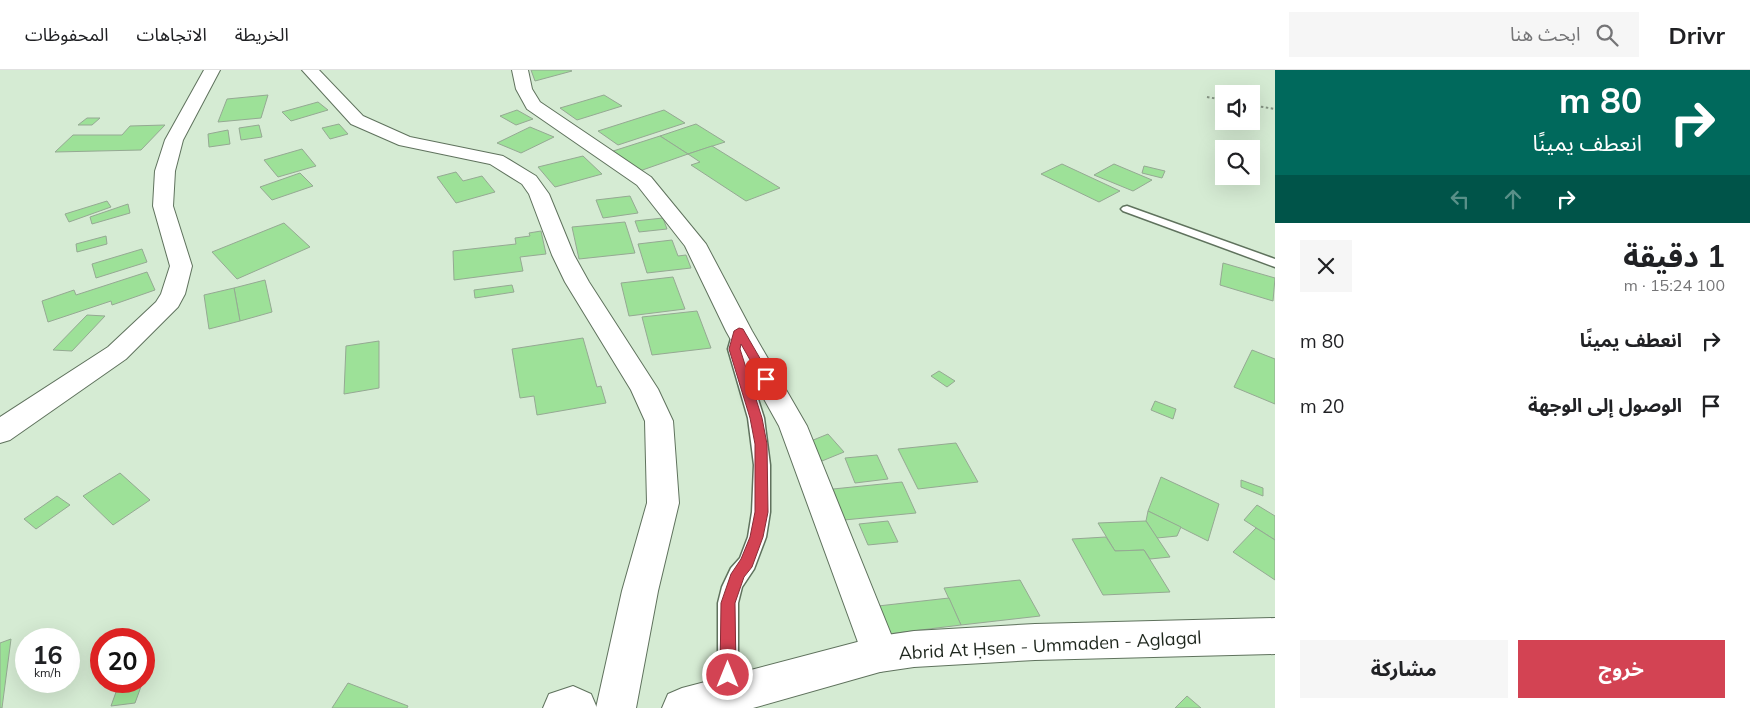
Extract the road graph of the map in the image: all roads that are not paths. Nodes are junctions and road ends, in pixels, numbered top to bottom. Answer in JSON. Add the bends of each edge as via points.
{"nodes":[{"id":1,"x":212,"y":70,"type":"edge"},
{"id":2,"x":310,"y":70,"type":"edge"},
{"id":3,"x":520,"y":70,"type":"edge"},
{"id":4,"x":1127,"y":209,"type":"dead end"},
{"id":5,"x":1275,"y":263,"type":"edge"},
{"id":6,"x":739,"y":331,"type":"junction"},
{"id":7,"x":0,"y":432,"type":"edge"},
{"id":8,"x":1275,"y":636,"type":"edge"},
{"id":9,"x":880,"y":654,"type":"junction"},
{"id":10,"x":736,"y":694,"type":"junction"},
{"id":11,"x":563,"y":708,"type":"edge"},
{"id":12,"x":577,"y":708,"type":"edge"},
{"id":13,"x":616,"y":708,"type":"edge"},
{"id":14,"x":682,"y":708,"type":"edge"}],
"edges":[{"from":1,"to":7,"type":"main road","via":[[174,140],[165,171],[163,206],[181,266],[170,300],[150,324],[117,353]]},
{"from":2,"to":13,"type":"main road","via":[[357,120],[405,141],[496,160],[529,180],[539,194],[562,255],[644,389],[659,421],[663,503],[640,591]]},
{"from":3,"to":6,"type":"main road","via":[[524,89],[533,105],[644,181],[694,244]]},
{"from":4,"to":5,"type":"lane"},
{"from":6,"to":9,"type":"main road","via":[[793,426]]},
{"from":6,"to":10,"type":"lane","via":[[735,349],[756,418],[762,465],[757,537],[747,562],[738,574],[728,603],[728,675]]},
{"from":8,"to":9,"type":"main road","name":"Abrid At Ḥsen - Ummaden - Aglagal","via":[[1035,642]]},
{"from":9,"to":10,"type":"main road","name":"Abrid At Ḥsen - Ummaden - Aglagal"},
{"from":10,"to":14,"type":"main road","name":"Abrid At Ḥsen - Ummaden - Aglagal"},
{"from":11,"to":12,"type":"main road"}]}
